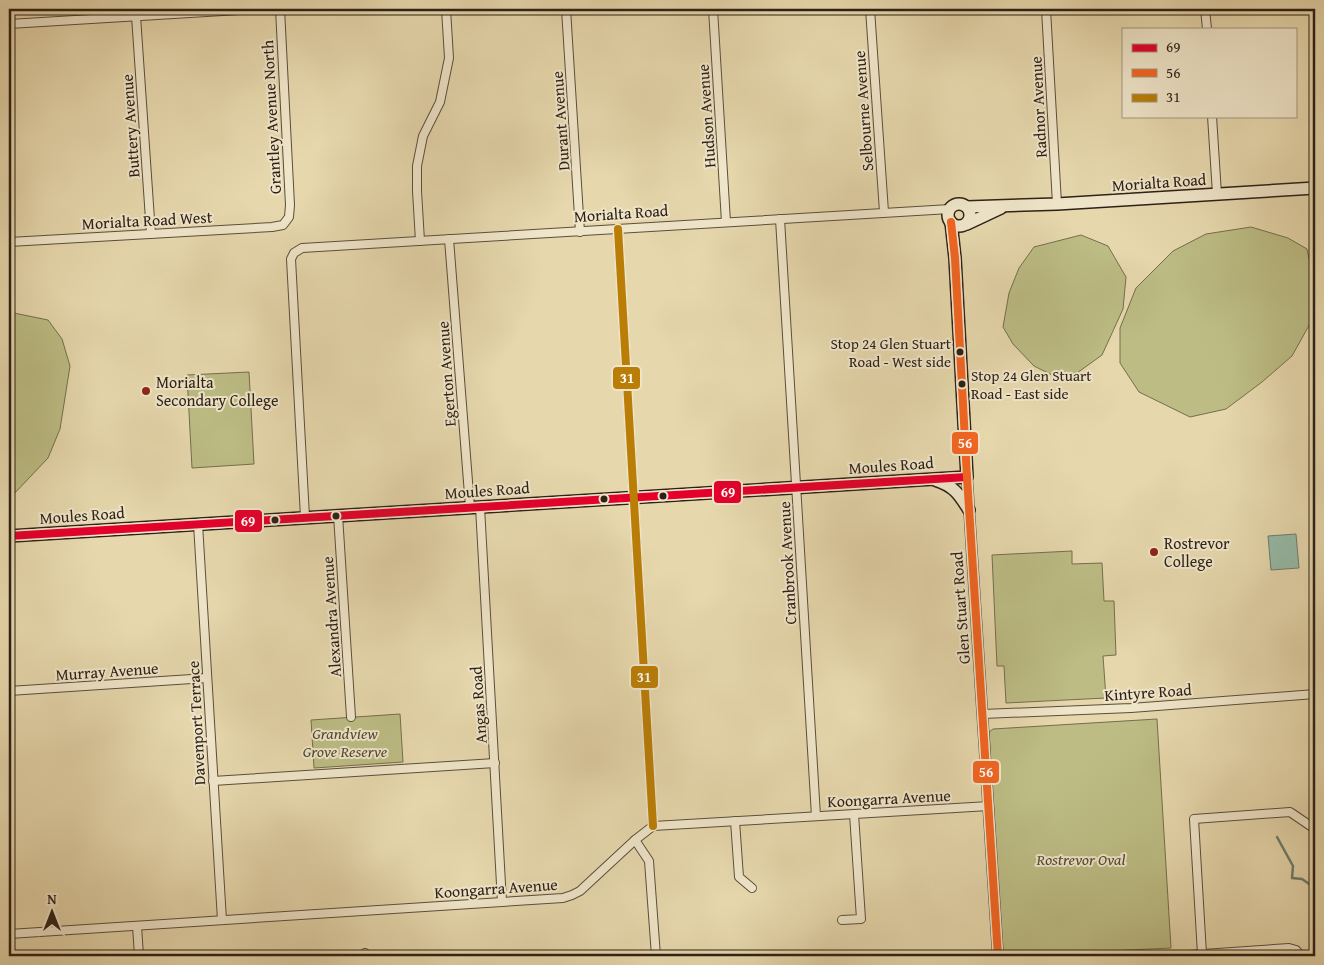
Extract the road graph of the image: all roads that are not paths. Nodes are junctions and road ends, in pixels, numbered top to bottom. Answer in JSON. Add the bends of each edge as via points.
{"nodes":[{"id":1,"x":257,"y":9,"type":"edge"},
{"id":2,"x":280,"y":9,"type":"edge"},
{"id":3,"x":446,"y":9,"type":"edge"},
{"id":4,"x":566,"y":9,"type":"edge"},
{"id":5,"x":714,"y":9,"type":"edge"},
{"id":6,"x":870,"y":9,"type":"edge"},
{"id":7,"x":1046,"y":9,"type":"edge"},
{"id":8,"x":1205,"y":9,"type":"edge"},
{"id":9,"x":224,"y":10,"type":"edge"},
{"id":10,"x":136,"y":16,"type":"junction"},
{"id":11,"x":9,"y":24,"type":"edge"},
{"id":12,"x":1206,"y":28,"type":"edge"},
{"id":13,"x":1212,"y":118,"type":"edge"},
{"id":14,"x":1315,"y":188,"type":"edge"},
{"id":15,"x":1217,"y":194,"type":"junction"},
{"id":16,"x":1057,"y":204,"type":"junction"},
{"id":17,"x":1004,"y":206,"type":"junction"},
{"id":18,"x":967,"y":207,"type":"junction"},
{"id":19,"x":950,"y":209,"type":"junction"},
{"id":20,"x":884,"y":212,"type":"junction"},
{"id":21,"x":780,"y":219,"type":"junction"},
{"id":22,"x":286,"y":222,"type":"joint"},
{"id":23,"x":726,"y":222,"type":"junction"},
{"id":24,"x":950,"y":222,"type":"junction"},
{"id":25,"x":966,"y":225,"type":"junction"},
{"id":26,"x":9,"y":229,"type":"edge"},
{"id":27,"x":618,"y":229,"type":"junction"},
{"id":28,"x":580,"y":232,"type":"junction"},
{"id":29,"x":151,"y":234,"type":"junction"},
{"id":30,"x":449,"y":239,"type":"junction"},
{"id":31,"x":420,"y":241,"type":"junction"},
{"id":32,"x":9,"y":242,"type":"edge"},
{"id":33,"x":955,"y":258,"type":"junction"},
{"id":34,"x":967,"y":477,"type":"junction"},
{"id":35,"x":931,"y":479,"type":"junction"},
{"id":36,"x":796,"y":487,"type":"junction"},
{"id":37,"x":634,"y":497,"type":"junction"},
{"id":38,"x":475,"y":507,"type":"junction"},
{"id":39,"x":969,"y":510,"type":"junction"},
{"id":40,"x":338,"y":515,"type":"junction"},
{"id":41,"x":305,"y":518,"type":"junction"},
{"id":42,"x":198,"y":524,"type":"junction"},
{"id":43,"x":9,"y":536,"type":"edge"},
{"id":44,"x":207,"y":678,"type":"junction"},
{"id":45,"x":9,"y":691,"type":"edge"},
{"id":46,"x":1315,"y":694,"type":"edge"},
{"id":47,"x":983,"y":714,"type":"junction"},
{"id":48,"x":351,"y":717,"type":"dead end"},
{"id":49,"x":495,"y":763,"type":"junction"},
{"id":50,"x":213,"y":781,"type":"junction"},
{"id":51,"x":989,"y":806,"type":"junction"},
{"id":52,"x":854,"y":814,"type":"junction"},
{"id":53,"x":816,"y":816,"type":"junction"},
{"id":54,"x":735,"y":821,"type":"junction"},
{"id":55,"x":653,"y":826,"type":"junction"},
{"id":56,"x":1315,"y":829,"type":"edge"},
{"id":57,"x":635,"y":840,"type":"junction"},
{"id":58,"x":752,"y":888,"type":"dead end"},
{"id":59,"x":502,"y":902,"type":"junction"},
{"id":60,"x":222,"y":920,"type":"junction"},
{"id":61,"x":842,"y":920,"type":"dead end"},
{"id":62,"x":137,"y":926,"type":"junction"},
{"id":63,"x":9,"y":934,"type":"edge"},
{"id":64,"x":1202,"y":954,"type":"junction"},
{"id":65,"x":139,"y":956,"type":"edge"},
{"id":66,"x":656,"y":956,"type":"edge"},
{"id":67,"x":998,"y":956,"type":"edge"},
{"id":68,"x":1174,"y":956,"type":"edge"},
{"id":69,"x":1301,"y":956,"type":"edge"}],
"edges":[{"from":1,"to":9,"type":"street"},
{"from":2,"to":22,"type":"street","name":"Grantley Avenue North","via":[[289,194]]},
{"from":3,"to":31,"type":"street","via":[[449,58],[440,102],[424,136],[417,166]]},
{"from":4,"to":28,"type":"street","name":"Durant Avenue"},
{"from":5,"to":23,"type":"street","name":"Hudson Avenue"},
{"from":6,"to":20,"type":"street","name":"Selbourne Avenue"},
{"from":7,"to":16,"type":"street","name":"Radnor Avenue"},
{"from":8,"to":12,"type":"street"},
{"from":9,"to":10,"type":"street"},
{"from":10,"to":11,"type":"street"},
{"from":10,"to":29,"type":"street","name":"Buttery Avenue"},
{"from":13,"to":15,"type":"street"},
{"from":14,"to":15,"type":"main road","name":"Morialta Road"},
{"from":15,"to":16,"type":"main road","name":"Morialta Road"},
{"from":16,"to":17,"type":"main road","name":"Morialta Road"},
{"from":17,"to":18,"type":"main road","name":"Morialta Road"},
{"from":17,"to":25,"type":"main road","name":"Morialta Road"},
{"from":18,"to":19,"type":"main road","via":[[956,205]]},
{"from":18,"to":25,"type":"main road","via":[[971,215]]},
{"from":19,"to":20,"type":"street","name":"Morialta Road"},
{"from":19,"to":24,"type":"main road"},
{"from":20,"to":21,"type":"street","name":"Morialta Road"},
{"from":21,"to":23,"type":"street","name":"Morialta Road"},
{"from":21,"to":36,"type":"street","name":"Cranbrook Avenue"},
{"from":22,"to":29,"type":"street","name":"Morialta Road West","via":[[272,227]]},
{"from":23,"to":27,"type":"street","name":"Morialta Road"},
{"from":24,"to":25,"type":"main road","via":[[957,226]]},
{"from":24,"to":33,"type":"main road","name":"Glen Stuart Road"},
{"from":25,"to":33,"type":"main road","name":"Glen Stuart Road"},
{"from":26,"to":32,"type":"street"},
{"from":27,"to":28,"type":"street","name":"Morialta Road"},
{"from":27,"to":37,"type":"street"},
{"from":28,"to":30,"type":"street","name":"Morialta Road"},
{"from":29,"to":32,"type":"street","name":"Morialta Road West"},
{"from":30,"to":31,"type":"street","name":"Morialta Road"},
{"from":30,"to":38,"type":"street","name":"Egerton Avenue"},
{"from":31,"to":41,"type":"street","name":"Morialta Road","via":[[302,248],[291,259]]},
{"from":33,"to":34,"type":"main road","name":"Glen Stuart Road"},
{"from":34,"to":35,"type":"main road","name":"Moules Road"},
{"from":34,"to":39,"type":"street","name":"Glen Stuart Road"},
{"from":35,"to":36,"type":"main road","name":"Moules Road"},
{"from":35,"to":39,"type":"main road","via":[[956,490]]},
{"from":36,"to":37,"type":"main road","name":"Moules Road"},
{"from":36,"to":53,"type":"street","name":"Cranbrook Avenue"},
{"from":37,"to":38,"type":"main road","name":"Moules Road"},
{"from":37,"to":55,"type":"street"},
{"from":38,"to":40,"type":"main road","name":"Moules Road"},
{"from":38,"to":49,"type":"street","name":"Angas Road"},
{"from":39,"to":47,"type":"street","name":"Glen Stuart Road"},
{"from":40,"to":41,"type":"main road","name":"Moules Road"},
{"from":40,"to":48,"type":"street","name":"Alexandra Avenue"},
{"from":41,"to":42,"type":"main road","name":"Moules Road"},
{"from":42,"to":43,"type":"main road","name":"Moules Road"},
{"from":42,"to":44,"type":"street","name":"Davenport Terrace"},
{"from":44,"to":45,"type":"street","name":"Murray Avenue"},
{"from":44,"to":50,"type":"street","name":"Davenport Terrace"},
{"from":46,"to":47,"type":"street","name":"Kintyre Road","via":[[1131,708]]},
{"from":47,"to":51,"type":"street","name":"Glen Stuart Road"},
{"from":49,"to":50,"type":"street"},
{"from":49,"to":59,"type":"street","name":"Angas Road"},
{"from":50,"to":60,"type":"street","name":"Davenport Terrace"},
{"from":51,"to":52,"type":"street","name":"Koongarra Avenue"},
{"from":51,"to":67,"type":"street","name":"Glen Stuart Road"},
{"from":52,"to":53,"type":"street","name":"Koongarra Avenue"},
{"from":52,"to":61,"type":"street","via":[[861,919]]},
{"from":53,"to":54,"type":"street","name":"Koongarra Avenue"},
{"from":54,"to":55,"type":"street","name":"Koongarra Avenue"},
{"from":54,"to":58,"type":"street","via":[[739,876]]},
{"from":55,"to":57,"type":"street","name":"Koongarra Avenue"},
{"from":56,"to":64,"type":"street","via":[[1290,812],[1194,819]]},
{"from":57,"to":59,"type":"street","name":"Koongarra Avenue","via":[[572,896]]},
{"from":57,"to":66,"type":"street","via":[[649,861]]},
{"from":59,"to":60,"type":"street","name":"Koongarra Avenue"},
{"from":60,"to":62,"type":"street","name":"Koongarra Avenue"},
{"from":62,"to":63,"type":"street","name":"Koongarra Avenue"},
{"from":62,"to":65,"type":"street"},
{"from":64,"to":68,"type":"street"},
{"from":64,"to":69,"type":"street","via":[[1290,948]]}]}
